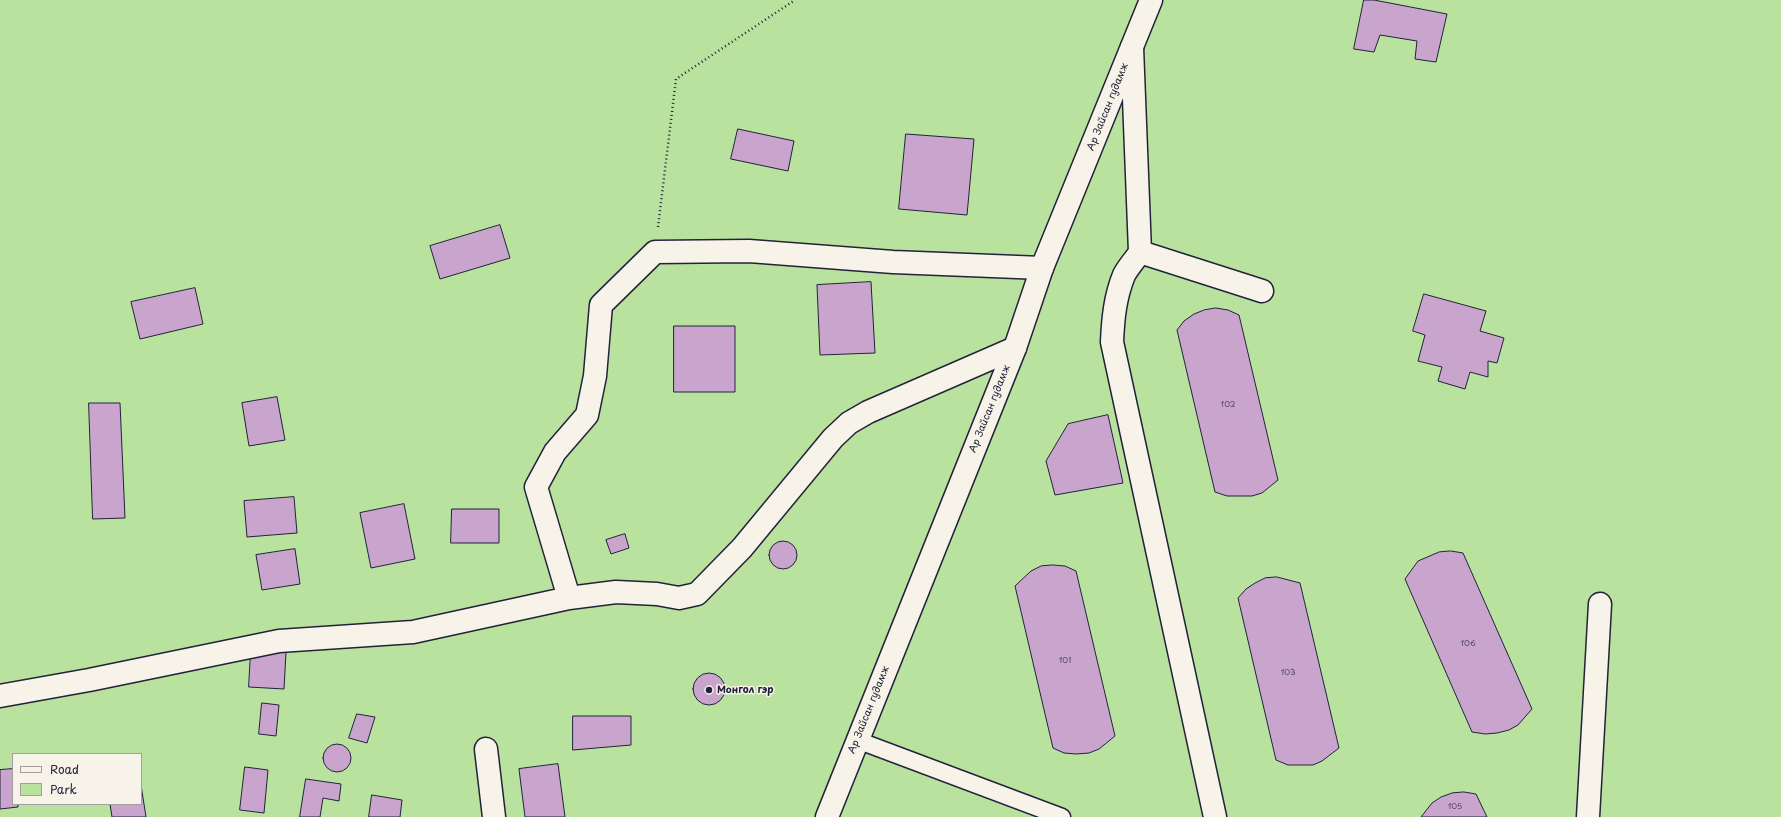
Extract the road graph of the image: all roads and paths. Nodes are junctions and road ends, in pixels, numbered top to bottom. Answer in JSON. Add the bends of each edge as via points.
{"nodes":[{"id":1,"x":795,"y":0,"type":"edge"},
{"id":2,"x":1152,"y":0,"type":"edge"},
{"id":3,"x":1132,"y":47,"type":"junction"},
{"id":4,"x":655,"y":252,"type":"junction"},
{"id":5,"x":1140,"y":252,"type":"junction"},
{"id":6,"x":1042,"y":268,"type":"junction"},
{"id":7,"x":1262,"y":291,"type":"dead end"},
{"id":8,"x":1015,"y":348,"type":"junction"},
{"id":9,"x":569,"y":598,"type":"junction"},
{"id":10,"x":1600,"y":604,"type":"dead end"},
{"id":11,"x":0,"y":696,"type":"edge"},
{"id":12,"x":857,"y":740,"type":"junction"},
{"id":13,"x":486,"y":749,"type":"dead end"},
{"id":14,"x":494,"y":817,"type":"edge"},
{"id":15,"x":827,"y":817,"type":"edge"},
{"id":16,"x":1062,"y":817,"type":"edge"},
{"id":17,"x":1214,"y":817,"type":"edge"},
{"id":18,"x":1588,"y":817,"type":"edge"}],
"edges":[{"from":1,"to":4,"type":"path","via":[[676,79]]},
{"from":2,"to":3,"type":"street","name":"Ар Зайсан гудамж"},
{"from":3,"to":5,"type":"street"},
{"from":3,"to":6,"type":"street","name":"Ар Зайсан гудамж"},
{"from":4,"to":6,"type":"street","via":[[749,251],[893,262]]},
{"from":4,"to":9,"type":"street","via":[[601,305],[595,376],[587,415],[555,452],[536,487]]},
{"from":5,"to":7,"type":"street"},
{"from":5,"to":17,"type":"street","via":[[1125,274],[1119,291],[1113,312],[1112,342]]},
{"from":6,"to":8,"type":"street","name":"Ар Зайсан гудамж"},
{"from":8,"to":9,"type":"street","via":[[848,423],[742,548],[697,594],[679,598],[616,592]]},
{"from":8,"to":12,"type":"street","name":"Ар Зайсан гудамж"},
{"from":9,"to":11,"type":"street","via":[[413,632],[279,641]]},
{"from":10,"to":18,"type":"street"},
{"from":12,"to":15,"type":"street","name":"Ар Зайсан гудамж"},
{"from":12,"to":16,"type":"lane"},
{"from":13,"to":14,"type":"street"}]}
